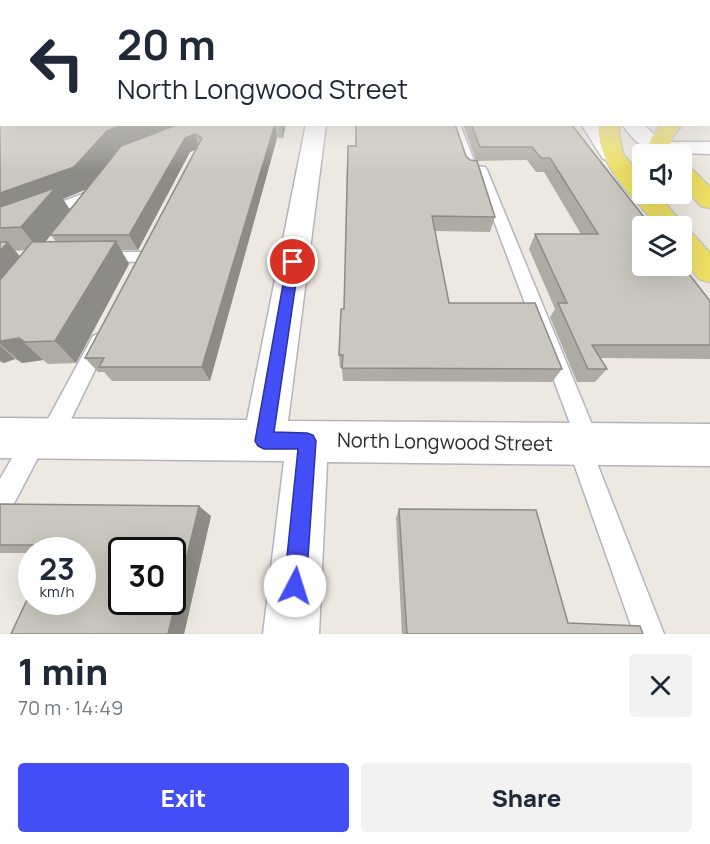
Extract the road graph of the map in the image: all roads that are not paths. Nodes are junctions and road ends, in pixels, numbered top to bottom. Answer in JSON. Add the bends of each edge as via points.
{"nodes":[{"id":1,"x":316,"y":126,"type":"edge"},
{"id":2,"x":457,"y":126,"type":"edge"},
{"id":3,"x":591,"y":126,"type":"edge"},
{"id":4,"x":609,"y":126,"type":"edge"},
{"id":5,"x":633,"y":126,"type":"edge"},
{"id":6,"x":672,"y":126,"type":"edge"},
{"id":7,"x":654,"y":144,"type":"edge"},
{"id":8,"x":663,"y":144,"type":"edge"},
{"id":9,"x":710,"y":148,"type":"edge"},
{"id":10,"x":692,"y":149,"type":"edge"},
{"id":11,"x":611,"y":154,"type":"junction"},
{"id":12,"x":632,"y":179,"type":"edge"},
{"id":13,"x":692,"y":182,"type":"edge"},
{"id":14,"x":710,"y":201,"type":"edge"},
{"id":15,"x":653,"y":204,"type":"edge"},
{"id":16,"x":79,"y":212,"type":"edge"},
{"id":17,"x":663,"y":216,"type":"edge"},
{"id":18,"x":0,"y":230,"type":"edge"},
{"id":19,"x":692,"y":251,"type":"edge"},
{"id":20,"x":89,"y":258,"type":"edge"},
{"id":21,"x":710,"y":272,"type":"edge"},
{"id":22,"x":134,"y":277,"type":"edge"},
{"id":23,"x":107,"y":328,"type":"edge"},
{"id":24,"x":28,"y":438,"type":"edge"},
{"id":25,"x":286,"y":441,"type":"junction"},
{"id":26,"x":584,"y":444,"type":"junction"},
{"id":27,"x":710,"y":445,"type":"edge"},
{"id":28,"x":0,"y":504,"type":"edge"},
{"id":29,"x":291,"y":634,"type":"edge"},
{"id":30,"x":649,"y":634,"type":"edge"}],
"edges":[{"from":1,"to":25,"type":"street"},
{"from":2,"to":26,"type":"lane","via":[[471,169],[481,170]]},
{"from":3,"to":11,"type":"street"},
{"from":4,"to":11,"type":"main road"},
{"from":5,"to":7,"type":"street"},
{"from":6,"to":8,"type":"main road","via":[[664,134]]},
{"from":9,"to":10,"type":"street"},
{"from":11,"to":12,"type":"main road"},
{"from":13,"to":14,"type":"main road"},
{"from":15,"to":17,"type":"main road"},
{"from":16,"to":18,"type":"lane","via":[[96,189]]},
{"from":19,"to":21,"type":"main road"},
{"from":20,"to":22,"type":"lane","via":[[147,252]]},
{"from":23,"to":24,"type":"lane"},
{"from":24,"to":25,"type":"street","name":"North Longwood Street"},
{"from":24,"to":28,"type":"lane"},
{"from":25,"to":26,"type":"street","name":"North Longwood Street"},
{"from":25,"to":29,"type":"street"},
{"from":26,"to":27,"type":"street","name":"North Longwood Street"},
{"from":26,"to":30,"type":"lane"}]}
